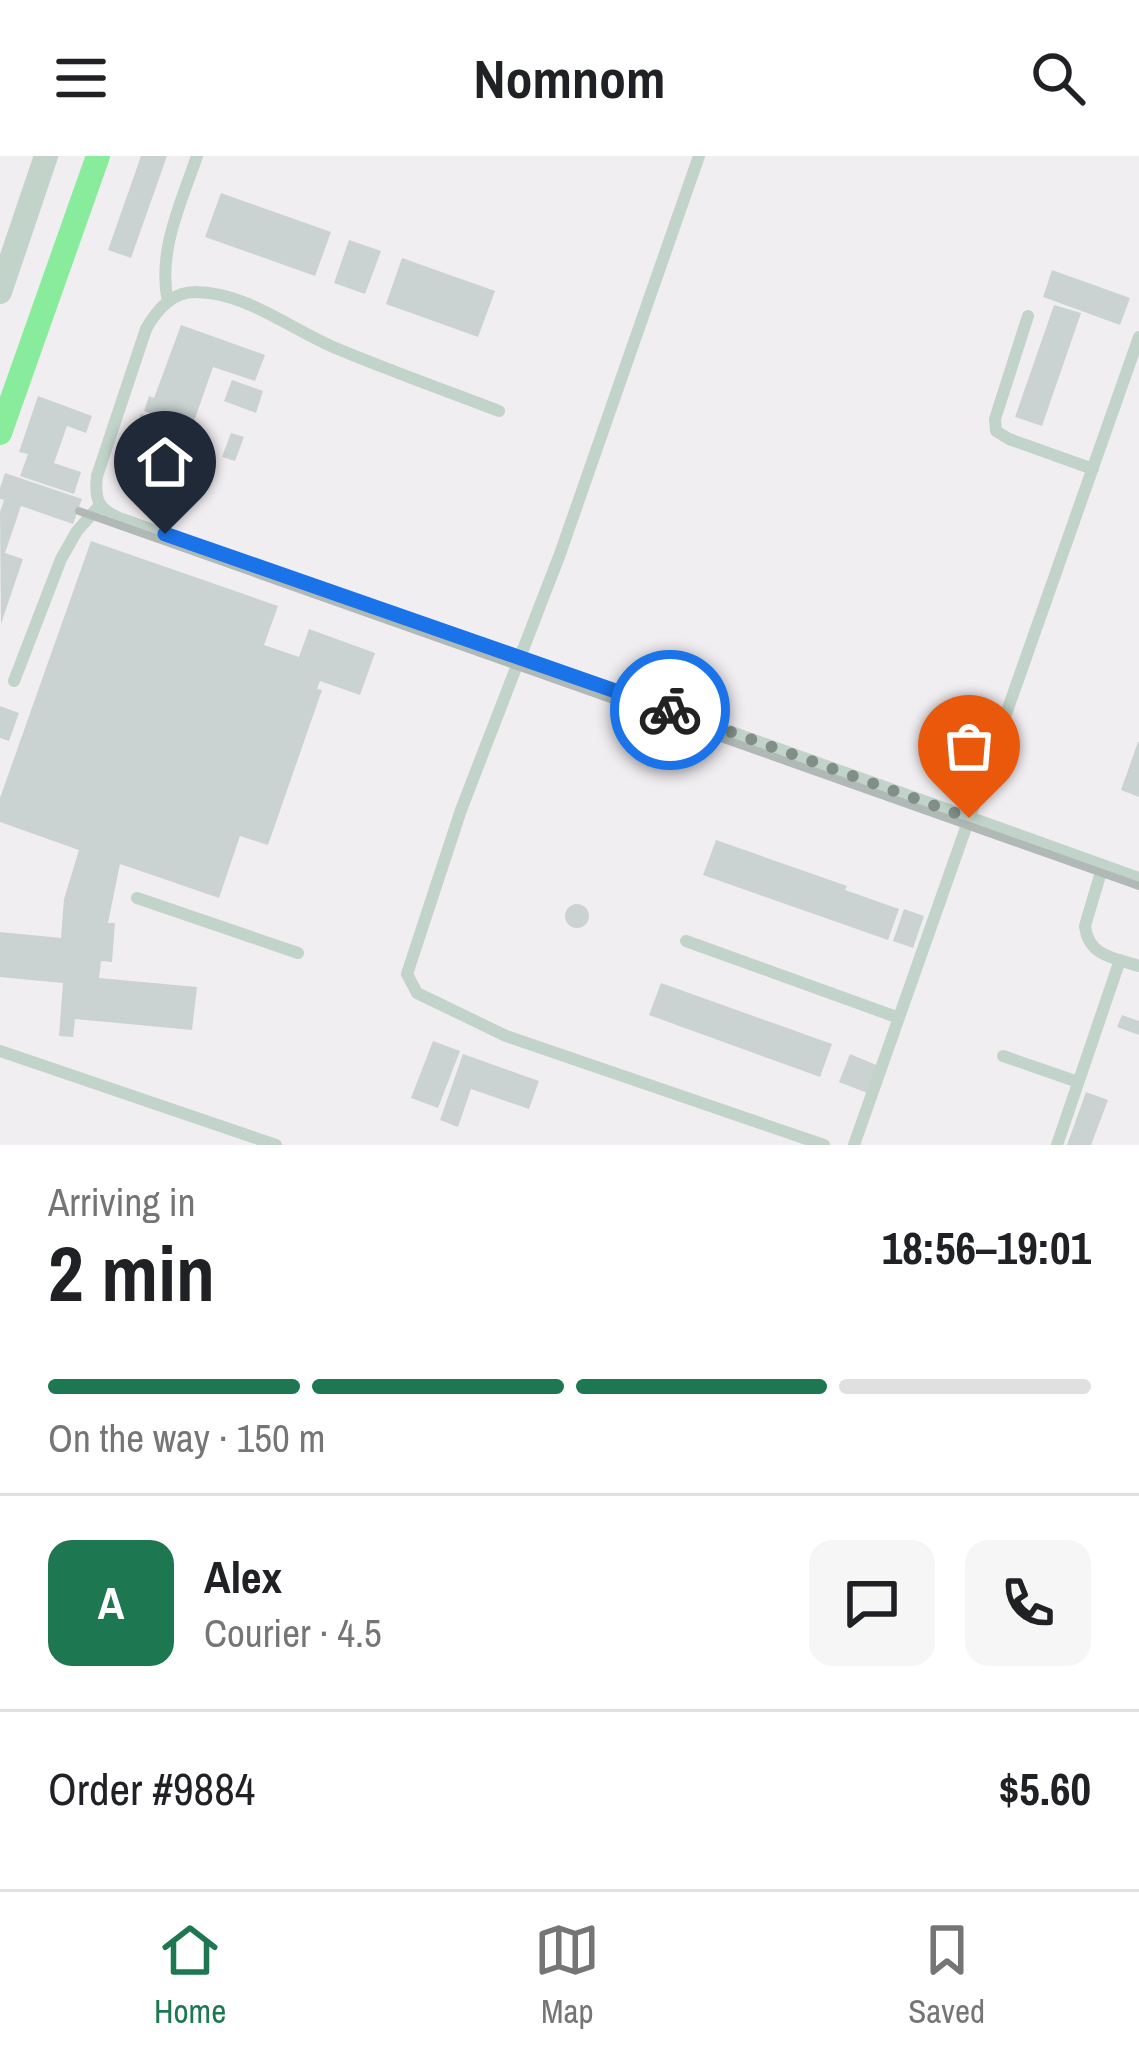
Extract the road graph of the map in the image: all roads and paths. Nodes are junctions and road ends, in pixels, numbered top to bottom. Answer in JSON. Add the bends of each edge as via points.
{"nodes":[{"id":1,"x":46,"y":156,"type":"edge"},
{"id":2,"x":197,"y":156,"type":"edge"},
{"id":3,"x":699,"y":156,"type":"edge"},
{"id":4,"x":0,"y":292,"type":"edge"},
{"id":5,"x":168,"y":302,"type":"junction"},
{"id":6,"x":1028,"y":316,"type":"dead end"},
{"id":7,"x":1139,"y":337,"type":"edge"},
{"id":8,"x":499,"y":411,"type":"dead end"},
{"id":9,"x":1093,"y":469,"type":"junction"},
{"id":10,"x":100,"y":505,"type":"junction"},
{"id":11,"x":522,"y":657,"type":"junction"},
{"id":12,"x":14,"y":681,"type":"dead end"},
{"id":13,"x":969,"y":818,"type":"junction"},
{"id":14,"x":1103,"y":865,"type":"junction"},
{"id":15,"x":1139,"y":878,"type":"edge"},
{"id":16,"x":136,"y":898,"type":"dead end"},
{"id":17,"x":686,"y":941,"type":"dead end"},
{"id":18,"x":298,"y":953,"type":"dead end"},
{"id":19,"x":1120,"y":960,"type":"junction"},
{"id":20,"x":1139,"y":966,"type":"edge"},
{"id":21,"x":899,"y":1018,"type":"junction"},
{"id":22,"x":0,"y":1051,"type":"edge"},
{"id":23,"x":1003,"y":1056,"type":"dead end"},
{"id":24,"x":1078,"y":1082,"type":"junction"},
{"id":25,"x":276,"y":1145,"type":"edge"},
{"id":26,"x":824,"y":1145,"type":"edge"},
{"id":27,"x":854,"y":1145,"type":"edge"},
{"id":28,"x":1057,"y":1145,"type":"edge"}],
"edges":[{"from":1,"to":4,"type":"street"},
{"from":2,"to":5,"type":"lane","via":[[166,251]]},
{"from":3,"to":11,"type":"lane"},
{"from":5,"to":8,"type":"lane","via":[[197,292],[249,304]]},
{"from":5,"to":10,"type":"lane","via":[[146,329],[97,476]]},
{"from":6,"to":9,"type":"lane","via":[[997,430]]},
{"from":7,"to":9,"type":"lane"},
{"from":9,"to":13,"type":"lane"},
{"from":10,"to":11,"type":"lane"},
{"from":10,"to":12,"type":"lane","via":[[61,559]]},
{"from":11,"to":13,"type":"lane"},
{"from":11,"to":26,"type":"lane","via":[[409,964],[411,986],[506,1036]]},
{"from":13,"to":14,"type":"lane"},
{"from":13,"to":21,"type":"lane"},
{"from":14,"to":15,"type":"lane"},
{"from":14,"to":19,"type":"lane","via":[[1085,935],[1098,953]]},
{"from":16,"to":18,"type":"lane"},
{"from":17,"to":21,"type":"lane"},
{"from":19,"to":20,"type":"lane"},
{"from":19,"to":24,"type":"lane"},
{"from":21,"to":27,"type":"lane"},
{"from":22,"to":25,"type":"lane"},
{"from":23,"to":24,"type":"lane"},
{"from":24,"to":28,"type":"lane"}]}
